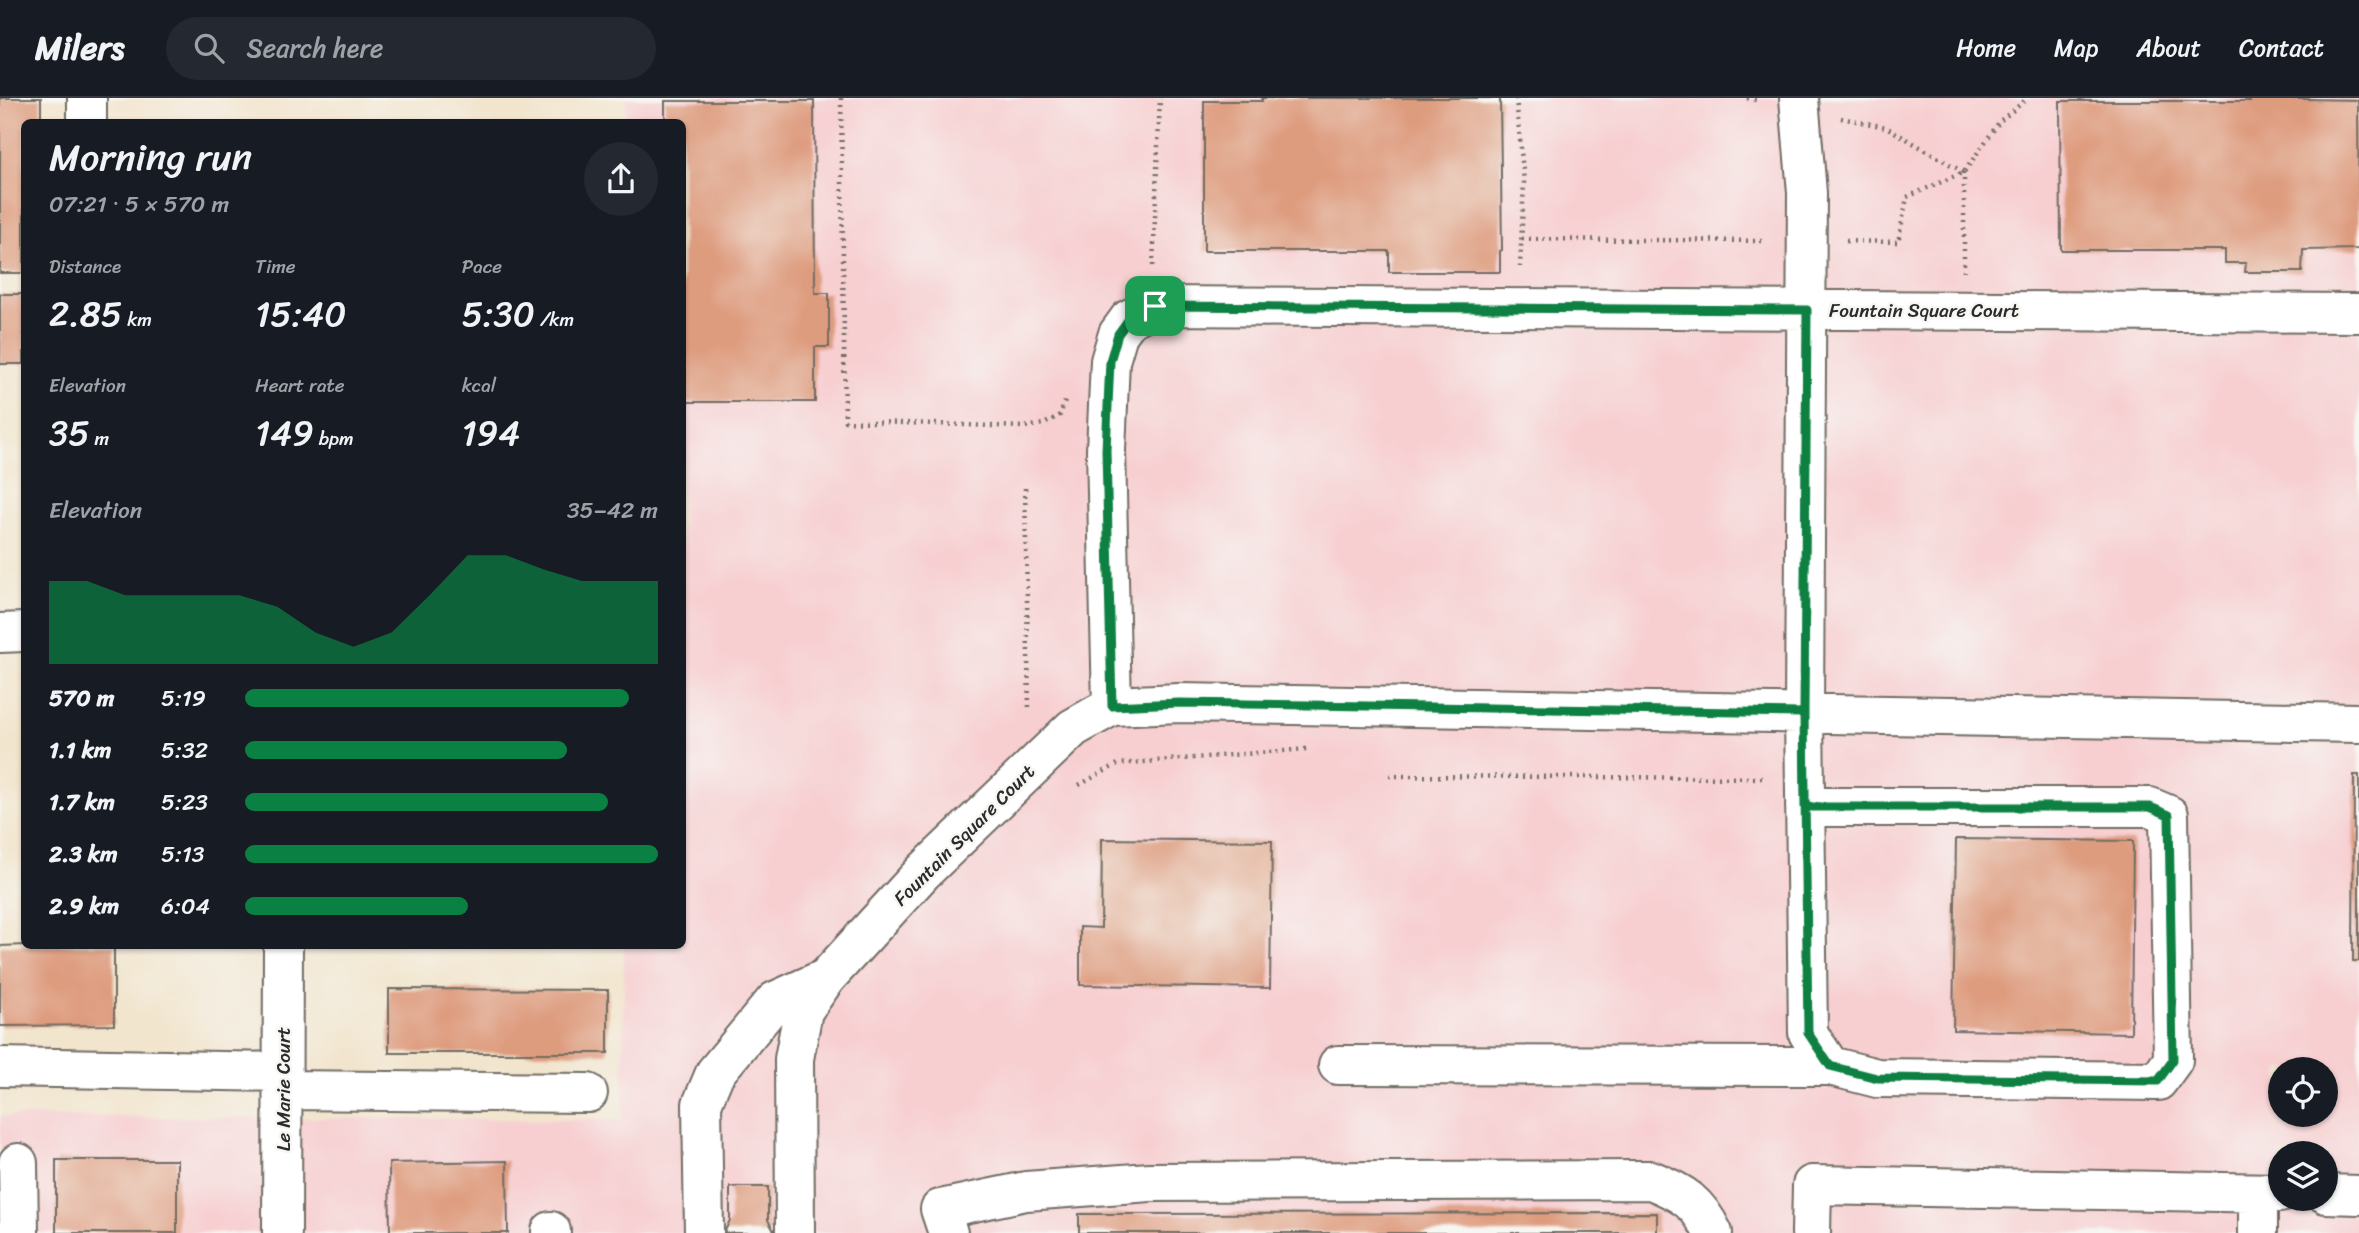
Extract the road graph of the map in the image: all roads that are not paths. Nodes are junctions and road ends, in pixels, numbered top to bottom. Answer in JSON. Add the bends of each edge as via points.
{"nodes":[{"id":1,"x":87,"y":98,"type":"edge"},
{"id":2,"x":1800,"y":104,"type":"edge"},
{"id":3,"x":87,"y":119,"type":"edge"},
{"id":4,"x":1807,"y":310,"type":"junction"},
{"id":5,"x":2359,"y":313,"type":"edge"},
{"id":6,"x":21,"y":632,"type":"edge"},
{"id":7,"x":0,"y":633,"type":"edge"},
{"id":8,"x":1112,"y":706,"type":"junction"},
{"id":9,"x":1804,"y":713,"type":"junction"},
{"id":10,"x":2359,"y":723,"type":"edge"},
{"id":11,"x":1805,"y":807,"type":"junction"},
{"id":12,"x":283,"y":949,"type":"edge"},
{"id":13,"x":826,"y":978,"type":"junction"},
{"id":14,"x":1338,"y":1065,"type":"dead end"},
{"id":15,"x":1830,"y":1066,"type":"junction"},
{"id":16,"x":0,"y":1067,"type":"edge"},
{"id":17,"x":283,"y":1081,"type":"junction"},
{"id":18,"x":588,"y":1093,"type":"dead end"},
{"id":19,"x":18,"y":1163,"type":"dead end"},
{"id":20,"x":2268,"y":1193,"type":"edge"},
{"id":21,"x":2338,"y":1194,"type":"edge"},
{"id":22,"x":2359,"y":1195,"type":"edge"},
{"id":23,"x":2268,"y":1197,"type":"edge"},
{"id":24,"x":944,"y":1221,"type":"edge"},
{"id":25,"x":19,"y":1233,"type":"edge"},
{"id":26,"x":282,"y":1233,"type":"edge"},
{"id":27,"x":704,"y":1233,"type":"edge"},
{"id":28,"x":795,"y":1233,"type":"edge"},
{"id":29,"x":1713,"y":1233,"type":"edge"},
{"id":30,"x":1811,"y":1233,"type":"edge"},
{"id":31,"x":2258,"y":1233,"type":"edge"}],
"edges":[{"from":1,"to":3,"type":"street"},
{"from":2,"to":4,"type":"street"},
{"from":4,"to":5,"type":"street","name":"Fountain Square Court"},
{"from":4,"to":8,"type":"street","name":"Fountain Square Court","via":[[1155,306],[1129,319],[1118,334],[1110,361],[1108,399]]},
{"from":4,"to":9,"type":"street"},
{"from":6,"to":7,"type":"street"},
{"from":8,"to":9,"type":"street","name":"Fountain Square Court","via":[[1179,703]]},
{"from":8,"to":13,"type":"street","name":"Fountain Square Court","via":[[1063,737],[923,872]]},
{"from":9,"to":10,"type":"street","name":"Fountain Square Court"},
{"from":9,"to":11,"type":"street"},
{"from":11,"to":15,"type":"street","via":[[1808,1033]]},
{"from":11,"to":15,"type":"street","via":[[2150,807],[2169,815],[2173,1060],[2158,1081],[1877,1078]]},
{"from":12,"to":17,"type":"street","name":"Le Marie Court"},
{"from":13,"to":27,"type":"street","name":"Fountain Square Court","via":[[775,1001],[715,1073],[702,1104]]},
{"from":13,"to":28,"type":"street","name":"Fountain Square Court","via":[[803,1011],[794,1059]]},
{"from":14,"to":15,"type":"street"},
{"from":16,"to":17,"type":"street"},
{"from":17,"to":18,"type":"street"},
{"from":17,"to":26,"type":"street","name":"Le Marie Court"},
{"from":19,"to":25,"type":"street"},
{"from":20,"to":30,"type":"street","via":[[1812,1185]]},
{"from":21,"to":22,"type":"street"},
{"from":23,"to":31,"type":"street"},
{"from":24,"to":29,"type":"street","via":[[1026,1191],[1150,1182],[1651,1180],[1696,1204]]}]}
